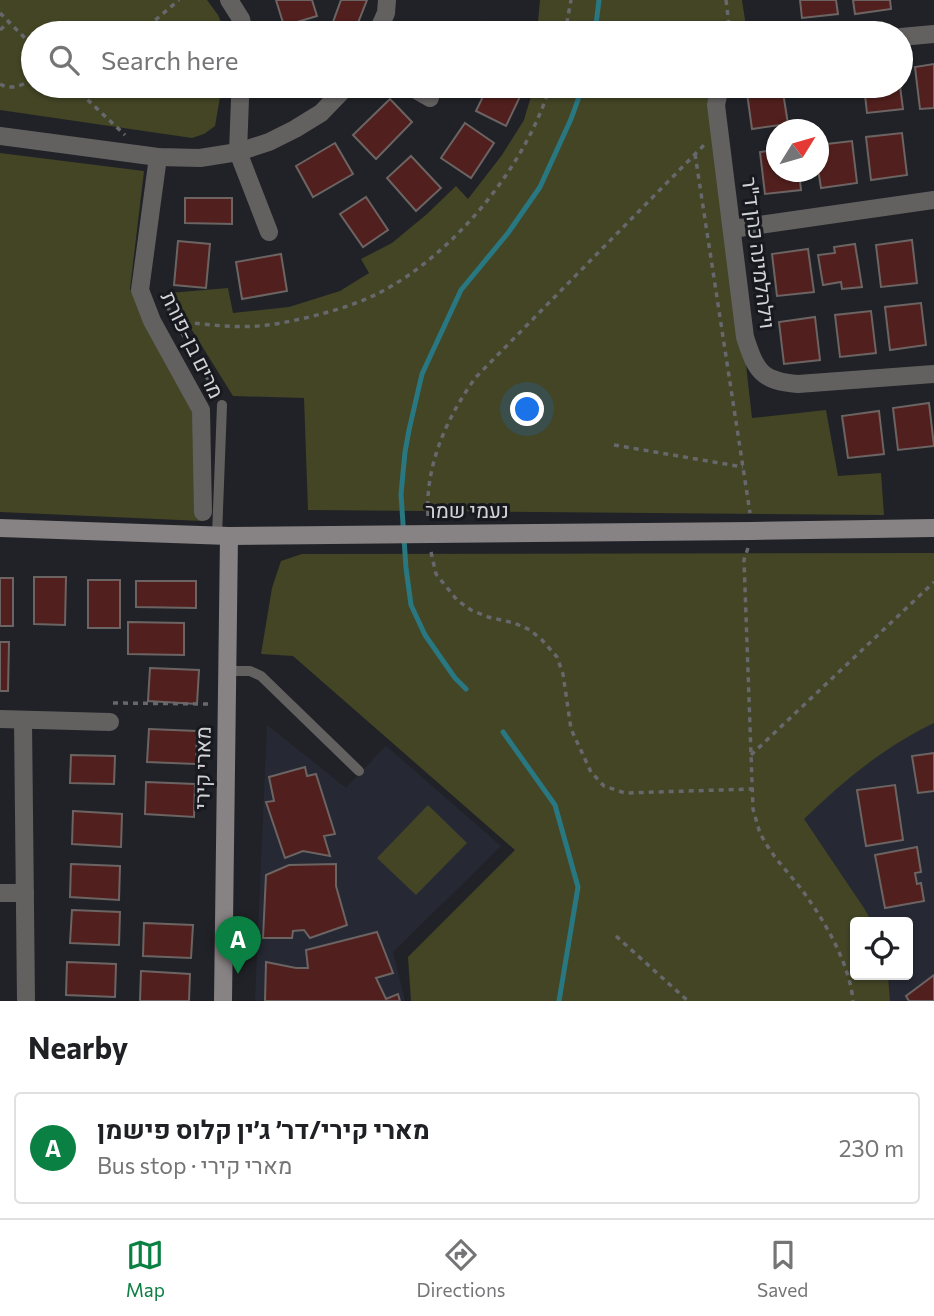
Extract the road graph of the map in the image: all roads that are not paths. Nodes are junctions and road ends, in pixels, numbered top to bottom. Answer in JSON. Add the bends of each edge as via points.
{"nodes":[{"id":1,"x":229,"y":0,"type":"edge"},
{"id":2,"x":387,"y":0,"type":"edge"},
{"id":3,"x":241,"y":21,"type":"edge"},
{"id":4,"x":382,"y":21,"type":"edge"},
{"id":5,"x":934,"y":34,"type":"edge"},
{"id":6,"x":913,"y":36,"type":"edge"},
{"id":7,"x":240,"y":98,"type":"edge"},
{"id":8,"x":335,"y":98,"type":"edge"},
{"id":9,"x":717,"y":98,"type":"edge"},
{"id":10,"x":0,"y":136,"type":"edge"},
{"id":11,"x":238,"y":152,"type":"junction"},
{"id":12,"x":152,"y":156,"type":"junction"},
{"id":13,"x":934,"y":200,"type":"edge"},
{"id":14,"x":732,"y":229,"type":"junction"},
{"id":15,"x":269,"y":232,"type":"dead end"},
{"id":16,"x":934,"y":374,"type":"edge"},
{"id":17,"x":222,"y":405,"type":"road end"},
{"id":18,"x":203,"y":512,"type":"dead end"},
{"id":19,"x":0,"y":528,"type":"edge"},
{"id":20,"x":934,"y":528,"type":"edge"},
{"id":21,"x":223,"y":536,"type":"junction"},
{"id":22,"x":227,"y":671,"type":"junction"},
{"id":23,"x":0,"y":719,"type":"edge"},
{"id":24,"x":23,"y":720,"type":"junction"},
{"id":25,"x":110,"y":722,"type":"road end"},
{"id":26,"x":359,"y":771,"type":"dead end"},
{"id":27,"x":0,"y":893,"type":"edge"},
{"id":28,"x":25,"y":893,"type":"junction"},
{"id":29,"x":26,"y":1001,"type":"edge"},
{"id":30,"x":223,"y":1001,"type":"edge"}],
"edges":[{"from":1,"to":3,"type":"street"},
{"from":2,"to":4,"type":"street"},
{"from":5,"to":6,"type":"street"},
{"from":7,"to":11,"type":"street"},
{"from":8,"to":11,"type":"street","via":[[295,130]]},
{"from":9,"to":14,"type":"street","name":"וילהלמינה כהן ד\"ר"},
{"from":10,"to":12,"type":"street"},
{"from":11,"to":12,"type":"street","via":[[200,158]]},
{"from":11,"to":15,"type":"street"},
{"from":12,"to":18,"type":"street","name":"מרים בן-פורת","via":[[140,290],[201,411]]},
{"from":13,"to":14,"type":"street"},
{"from":14,"to":16,"type":"street","name":"וילהלמינה כהן ד\"ר","via":[[745,337],[753,362],[766,377],[798,384]]},
{"from":17,"to":21,"type":"lane"},
{"from":19,"to":21,"type":"street","name":"נעמי שמר"},
{"from":20,"to":21,"type":"street","name":"נעמי שמר"},
{"from":21,"to":22,"type":"street","name":"מארי קירי"},
{"from":22,"to":26,"type":"lane","via":[[261,676]]},
{"from":22,"to":30,"type":"street","name":"מארי קירי"},
{"from":23,"to":24,"type":"street"},
{"from":24,"to":25,"type":"street"},
{"from":24,"to":28,"type":"street"},
{"from":27,"to":28,"type":"street"},
{"from":28,"to":29,"type":"street"}]}
